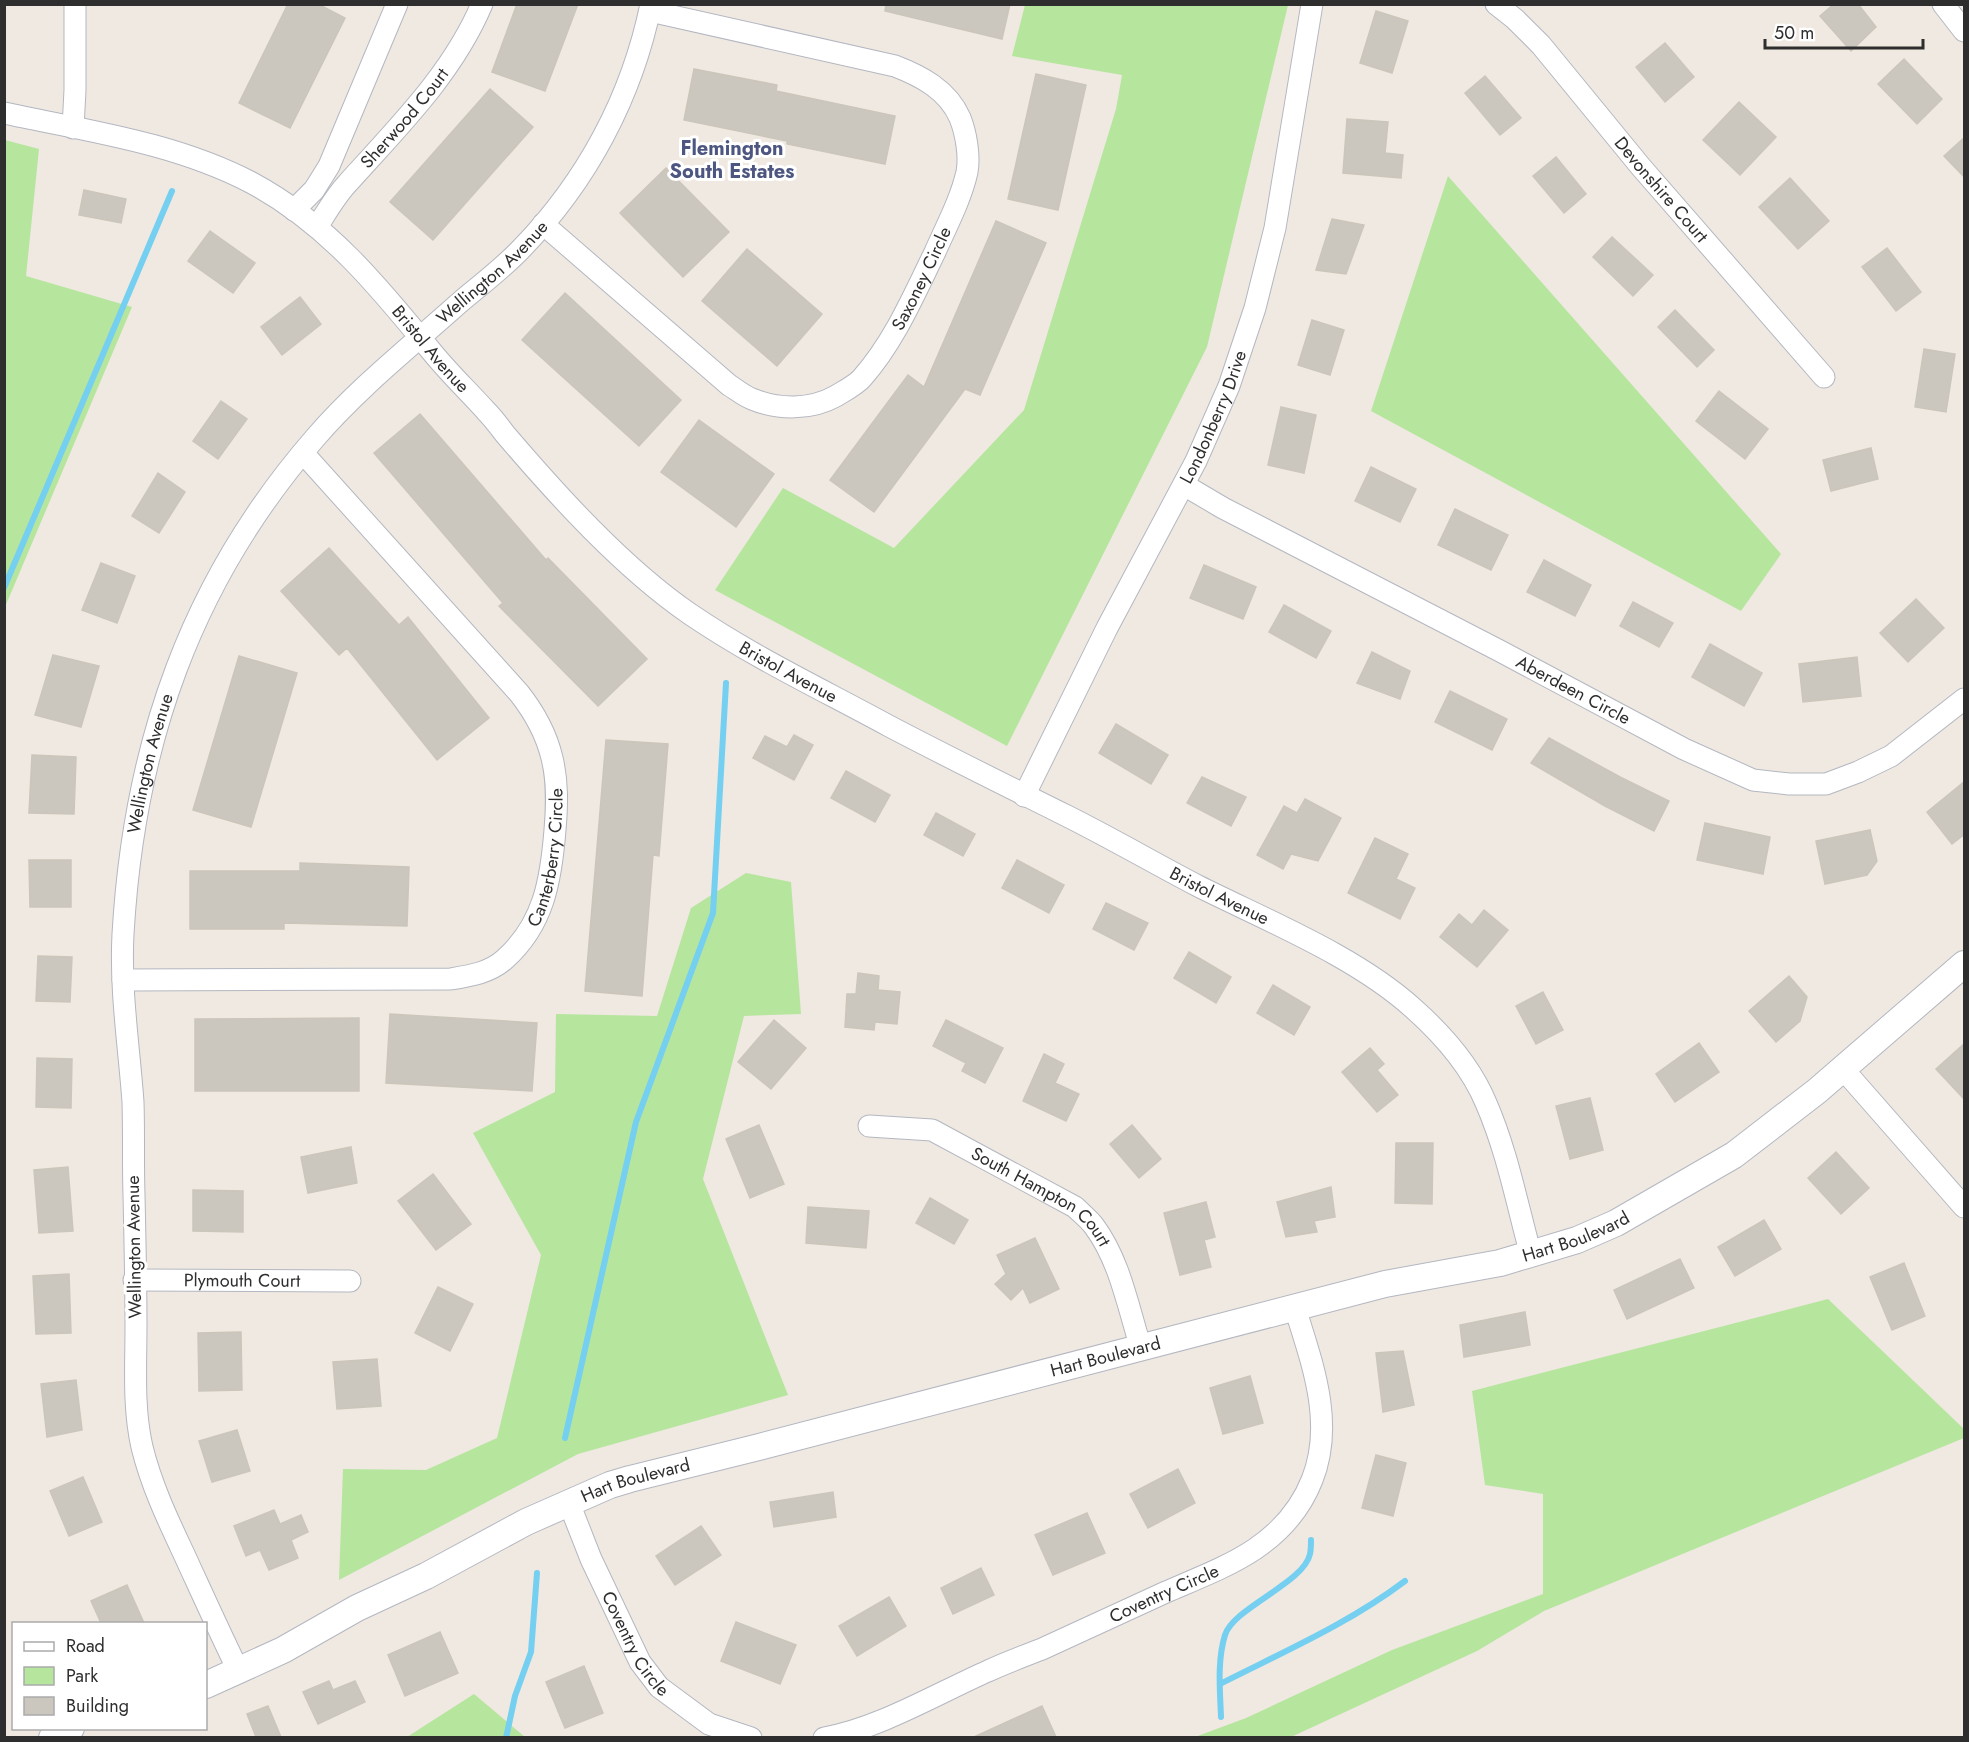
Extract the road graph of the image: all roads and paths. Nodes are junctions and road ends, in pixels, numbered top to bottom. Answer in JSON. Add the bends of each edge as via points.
{"nodes":[{"id":1,"x":75,"y":4,"type":"edge"},
{"id":2,"x":397,"y":4,"type":"edge"},
{"id":3,"x":482,"y":4,"type":"edge"},
{"id":4,"x":1312,"y":4,"type":"edge"},
{"id":5,"x":1496,"y":4,"type":"edge"},
{"id":6,"x":1943,"y":4,"type":"edge"},
{"id":7,"x":650,"y":8,"type":"edge"},
{"id":8,"x":1965,"y":31,"type":"edge"},
{"id":9,"x":4,"y":113,"type":"edge"},
{"id":10,"x":73,"y":128,"type":"junction"},
{"id":11,"x":294,"y":210,"type":"junction"},
{"id":12,"x":543,"y":224,"type":"junction"},
{"id":13,"x":317,"y":227,"type":"junction"},
{"id":14,"x":421,"y":338,"type":"junction"},
{"id":15,"x":1824,"y":377,"type":"dead end"},
{"id":16,"x":303,"y":453,"type":"junction"},
{"id":17,"x":1184,"y":485,"type":"junction"},
{"id":18,"x":1965,"y":699,"type":"edge"},
{"id":19,"x":1024,"y":796,"type":"junction"},
{"id":20,"x":1965,"y":964,"type":"edge"},
{"id":21,"x":123,"y":980,"type":"junction"},
{"id":22,"x":1843,"y":1069,"type":"junction"},
{"id":23,"x":869,"y":1126,"type":"dead end"},
{"id":24,"x":1965,"y":1208,"type":"edge"},
{"id":25,"x":1531,"y":1255,"type":"junction"},
{"id":26,"x":134,"y":1280,"type":"junction"},
{"id":27,"x":350,"y":1281,"type":"dead end"},
{"id":28,"x":1295,"y":1308,"type":"junction"},
{"id":29,"x":1141,"y":1348,"type":"junction"},
{"id":30,"x":569,"y":1503,"type":"junction"},
{"id":31,"x":238,"y":1670,"type":"junction"},
{"id":32,"x":207,"y":1685,"type":"edge"},
{"id":33,"x":67,"y":1730,"type":"edge"},
{"id":34,"x":52,"y":1737,"type":"edge"},
{"id":35,"x":751,"y":1737,"type":"edge"},
{"id":36,"x":824,"y":1737,"type":"edge"}],
"edges":[{"from":1,"to":10,"type":"street"},
{"from":2,"to":11,"type":"street","name":"Sherwood Court","via":[[329,166],[314,190]]},
{"from":3,"to":13,"type":"street","name":"Sherwood Court","via":[[474,24],[433,87],[345,186]]},
{"from":4,"to":17,"type":"street","name":"Londonberry Drive","via":[[1275,228],[1255,308],[1228,386]]},
{"from":5,"to":15,"type":"street","name":"Devonshire Court","via":[[1541,45],[1641,167]]},
{"from":6,"to":8,"type":"street"},
{"from":7,"to":12,"type":"street","name":"Wellington Avenue","via":[[627,88],[611,123],[572,190]]},
{"from":7,"to":12,"type":"street","name":"Saxoney Circle","via":[[895,66],[924,80],[949,99],[960,118],[967,171],[946,228],[915,293],[861,380],[835,397],[808,406],[777,406],[751,399],[729,385]]},
{"from":9,"to":10,"type":"street","name":"Bristol Avenue"},
{"from":10,"to":11,"type":"street","name":"Bristol Avenue","via":[[181,153],[219,166]]},
{"from":11,"to":13,"type":"street","name":"Bristol Avenue"},
{"from":12,"to":14,"type":"street","name":"Wellington Avenue"},
{"from":13,"to":14,"type":"street","name":"Bristol Avenue","via":[[346,252]]},
{"from":14,"to":16,"type":"street","name":"Wellington Avenue","via":[[345,407]]},
{"from":14,"to":19,"type":"street","name":"Bristol Avenue","via":[[585,522],[687,612],[811,684]]},
{"from":16,"to":21,"type":"street","name":"Wellington Avenue","via":[[241,535],[179,660],[150,751],[137,818],[123,934]]},
{"from":16,"to":21,"type":"street","name":"Canterberry Circle","via":[[534,712],[552,756],[557,790],[551,875],[544,900],[535,920],[510,954],[478,974],[441,979]]},
{"from":17,"to":18,"type":"street","name":"Aberdeen Circle","via":[[1684,749],[1753,780],[1826,784],[1858,772],[1891,756]]},
{"from":17,"to":19,"type":"street","name":"Londonberry Drive","via":[[1107,628]]},
{"from":19,"to":25,"type":"street","name":"Bristol Avenue","via":[[1310,942],[1382,982],[1412,1007],[1441,1035],[1484,1098],[1504,1151]]},
{"from":20,"to":22,"type":"street","name":"Hart Boulevard"},
{"from":21,"to":26,"type":"street","name":"Wellington Avenue","via":[[133,1103]]},
{"from":22,"to":24,"type":"street"},
{"from":22,"to":25,"type":"street","name":"Hart Boulevard","via":[[1734,1155],[1616,1223]]},
{"from":23,"to":29,"type":"street","name":"South Hampton Court","via":[[932,1130],[1075,1207],[1094,1225],[1109,1250]]},
{"from":25,"to":28,"type":"street","name":"Hart Boulevard","via":[[1385,1284]]},
{"from":26,"to":27,"type":"street","name":"Plymouth Court"},
{"from":26,"to":31,"type":"street","name":"Wellington Avenue","via":[[134,1366],[141,1444],[163,1508]]},
{"from":28,"to":29,"type":"street","name":"Hart Boulevard"},
{"from":28,"to":36,"type":"street","name":"Coventry Circle","via":[[1314,1364],[1322,1420],[1320,1451],[1312,1480],[1280,1529],[1226,1566],[1128,1611],[865,1726]]},
{"from":29,"to":30,"type":"street","name":"Hart Boulevard","via":[[656,1472],[610,1485]]},
{"from":30,"to":31,"type":"street","name":"Hart Boulevard"},
{"from":30,"to":35,"type":"street","name":"Coventry Circle","via":[[640,1662],[659,1686],[709,1725]]},
{"from":31,"to":32,"type":"street","name":"Hart Boulevard"},
{"from":33,"to":34,"type":"street"}]}
